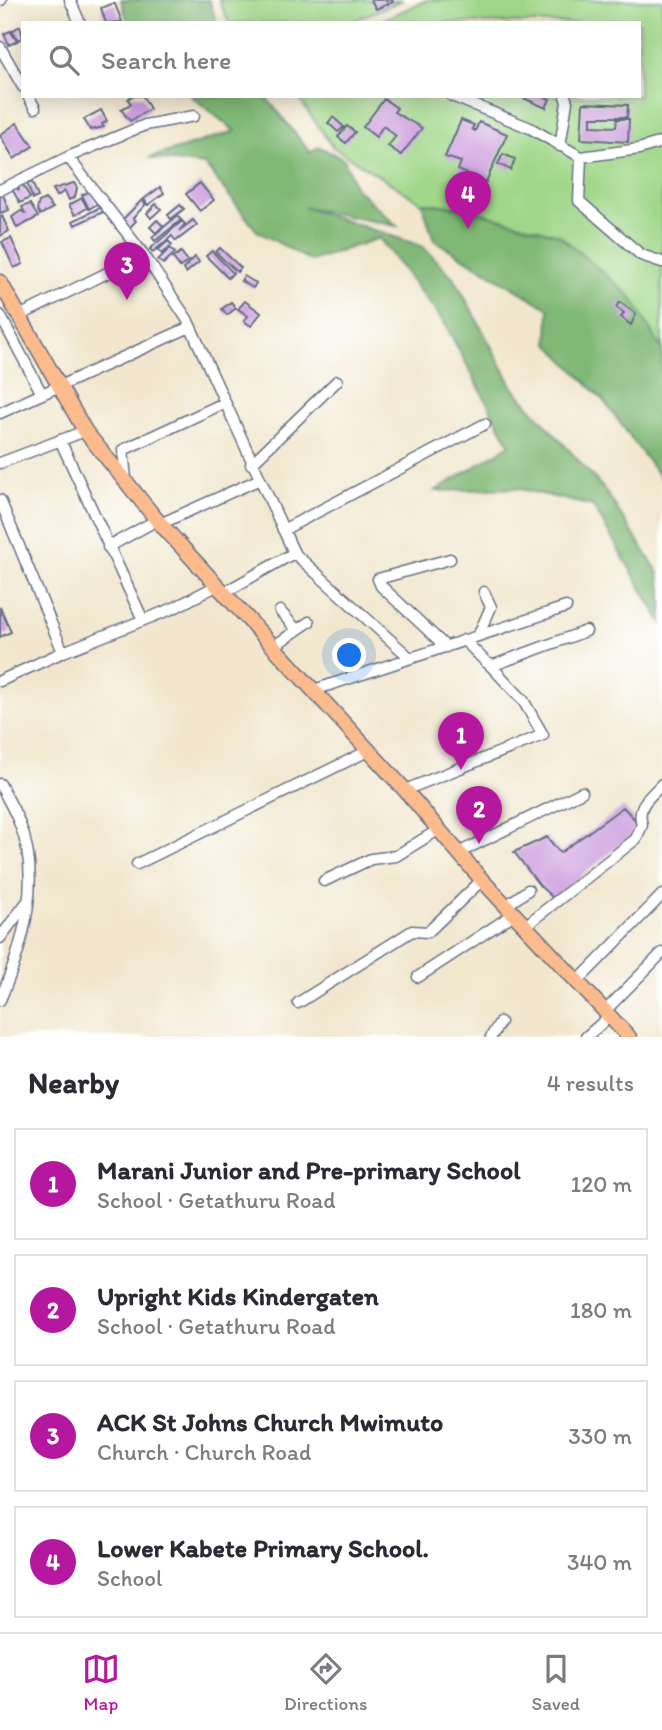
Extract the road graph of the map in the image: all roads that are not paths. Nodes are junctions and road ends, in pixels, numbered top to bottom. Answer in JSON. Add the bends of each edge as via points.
{"nodes":[{"id":1,"x":70,"y":0,"type":"edge"},
{"id":2,"x":79,"y":21,"type":"edge"},
{"id":3,"x":0,"y":47,"type":"edge"},
{"id":4,"x":21,"y":84,"type":"edge"},
{"id":5,"x":29,"y":98,"type":"edge"},
{"id":6,"x":457,"y":98,"type":"edge"},
{"id":7,"x":566,"y":98,"type":"edge"},
{"id":8,"x":35,"y":107,"type":"dead end"},
{"id":9,"x":194,"y":117,"type":"dead end"},
{"id":10,"x":662,"y":142,"type":"edge"},
{"id":11,"x":560,"y":146,"type":"junction"},
{"id":12,"x":68,"y":157,"type":"junction"},
{"id":13,"x":581,"y":157,"type":"junction"},
{"id":14,"x":0,"y":190,"type":"edge"},
{"id":15,"x":144,"y":255,"type":"junction"},
{"id":16,"x":662,"y":262,"type":"edge"},
{"id":17,"x":0,"y":282,"type":"edge"},
{"id":18,"x":0,"y":314,"type":"edge"},
{"id":19,"x":19,"y":316,"type":"junction"},
{"id":20,"x":190,"y":327,"type":"junction"},
{"id":21,"x":5,"y":333,"type":"edge"},
{"id":22,"x":337,"y":381,"type":"dead end"},
{"id":23,"x":60,"y":386,"type":"junction"},
{"id":24,"x":42,"y":394,"type":"junction"},
{"id":25,"x":224,"y":403,"type":"junction"},
{"id":26,"x":0,"y":413,"type":"edge"},
{"id":27,"x":485,"y":424,"type":"dead end"},
{"id":28,"x":85,"y":431,"type":"junction"},
{"id":29,"x":60,"y":440,"type":"junction"},
{"id":30,"x":0,"y":463,"type":"edge"},
{"id":31,"x":251,"y":464,"type":"junction"},
{"id":32,"x":258,"y":480,"type":"junction"},
{"id":33,"x":126,"y":482,"type":"junction"},
{"id":34,"x":0,"y":500,"type":"edge"},
{"id":35,"x":159,"y":522,"type":"junction"},
{"id":36,"x":283,"y":530,"type":"junction"},
{"id":37,"x":108,"y":547,"type":"junction"},
{"id":38,"x":295,"y":554,"type":"junction"},
{"id":39,"x":450,"y":559,"type":"dead end"},
{"id":40,"x":221,"y":588,"type":"junction"},
{"id":41,"x":484,"y":592,"type":"dead end"},
{"id":42,"x":566,"y":607,"type":"dead end"},
{"id":43,"x":280,"y":611,"type":"dead end"},
{"id":44,"x":143,"y":620,"type":"junction"},
{"id":45,"x":309,"y":622,"type":"dead end"},
{"id":46,"x":297,"y":630,"type":"junction"},
{"id":47,"x":586,"y":631,"type":"dead end"},
{"id":48,"x":478,"y":636,"type":"junction"},
{"id":49,"x":464,"y":640,"type":"junction"},
{"id":50,"x":274,"y":646,"type":"junction"},
{"id":51,"x":446,"y":646,"type":"junction"},
{"id":52,"x":62,"y":652,"type":"junction"},
{"id":53,"x":408,"y":656,"type":"junction"},
{"id":54,"x":490,"y":665,"type":"junction"},
{"id":55,"x":0,"y":681,"type":"edge"},
{"id":56,"x":314,"y":690,"type":"junction"},
{"id":57,"x":368,"y":751,"type":"junction"},
{"id":58,"x":0,"y":784,"type":"edge"},
{"id":59,"x":662,"y":784,"type":"edge"},
{"id":60,"x":405,"y":790,"type":"junction"},
{"id":61,"x":582,"y":792,"type":"dead end"},
{"id":62,"x":438,"y":831,"type":"junction"},
{"id":63,"x":458,"y":853,"type":"junction"},
{"id":64,"x":137,"y":864,"type":"dead end"},
{"id":65,"x":482,"y":880,"type":"junction"},
{"id":66,"x":324,"y":881,"type":"dead end"},
{"id":67,"x":528,"y":890,"type":"dead end"},
{"id":68,"x":662,"y":895,"type":"edge"},
{"id":69,"x":27,"y":902,"type":"junction"},
{"id":70,"x":510,"y":910,"type":"junction"},
{"id":71,"x":525,"y":926,"type":"junction"},
{"id":72,"x":0,"y":938,"type":"edge"},
{"id":73,"x":662,"y":953,"type":"edge"},
{"id":74,"x":418,"y":977,"type":"dead end"},
{"id":75,"x":578,"y":981,"type":"junction"},
{"id":76,"x":0,"y":1000,"type":"edge"},
{"id":77,"x":298,"y":1003,"type":"dead end"},
{"id":78,"x":607,"y":1014,"type":"junction"},
{"id":79,"x":500,"y":1022,"type":"dead end"},
{"id":80,"x":491,"y":1037,"type":"edge"},
{"id":81,"x":586,"y":1037,"type":"edge"},
{"id":82,"x":629,"y":1037,"type":"edge"}],
"edges":[{"from":1,"to":2,"type":"street"},
{"from":3,"to":4,"type":"street"},
{"from":5,"to":8,"type":"street"},
{"from":6,"to":11,"type":"street","via":[[530,128]]},
{"from":7,"to":11,"type":"street"},
{"from":9,"to":12,"type":"street","via":[[145,125]]},
{"from":10,"to":13,"type":"street"},
{"from":11,"to":13,"type":"street"},
{"from":12,"to":14,"type":"street"},
{"from":12,"to":15,"type":"street"},
{"from":13,"to":16,"type":"street","via":[[579,201],[641,256]]},
{"from":15,"to":19,"type":"street"},
{"from":15,"to":20,"type":"street"},
{"from":17,"to":19,"type":"main road"},
{"from":18,"to":21,"type":"street"},
{"from":19,"to":23,"type":"main road"},
{"from":20,"to":23,"type":"street"},
{"from":20,"to":25,"type":"street"},
{"from":21,"to":24,"type":"street"},
{"from":22,"to":31,"type":"street"},
{"from":23,"to":24,"type":"street"},
{"from":23,"to":28,"type":"main road"},
{"from":24,"to":26,"type":"street"},
{"from":25,"to":31,"type":"street"},
{"from":25,"to":33,"type":"street","via":[[123,450]]},
{"from":27,"to":36,"type":"street"},
{"from":28,"to":29,"type":"street"},
{"from":28,"to":33,"type":"main road"},
{"from":29,"to":30,"type":"street"},
{"from":29,"to":37,"type":"street"},
{"from":31,"to":32,"type":"street"},
{"from":32,"to":35,"type":"street"},
{"from":32,"to":36,"type":"street"},
{"from":33,"to":35,"type":"main road"},
{"from":34,"to":52,"type":"street"},
{"from":35,"to":37,"type":"street"},
{"from":35,"to":40,"type":"main road"},
{"from":36,"to":38,"type":"street"},
{"from":37,"to":44,"type":"street"},
{"from":38,"to":40,"type":"street"},
{"from":38,"to":53,"type":"street"},
{"from":39,"to":51,"type":"street","via":[[379,579],[381,586]]},
{"from":40,"to":44,"type":"street"},
{"from":40,"to":50,"type":"main road"},
{"from":41,"to":48,"type":"street","via":[[491,607]]},
{"from":42,"to":48,"type":"street"},
{"from":43,"to":46,"type":"street"},
{"from":44,"to":52,"type":"street"},
{"from":45,"to":46,"type":"street"},
{"from":46,"to":50,"type":"street"},
{"from":47,"to":54,"type":"street"},
{"from":48,"to":49,"type":"street"},
{"from":49,"to":51,"type":"street"},
{"from":49,"to":54,"type":"street"},
{"from":50,"to":56,"type":"main road"},
{"from":51,"to":53,"type":"street"},
{"from":52,"to":55,"type":"street"},
{"from":53,"to":56,"type":"street"},
{"from":54,"to":60,"type":"street","via":[[523,700],[543,735]]},
{"from":56,"to":57,"type":"main road"},
{"from":57,"to":60,"type":"main road"},
{"from":57,"to":64,"type":"street"},
{"from":58,"to":69,"type":"street","via":[[20,824],[29,868]]},
{"from":59,"to":71,"type":"street","via":[[641,807],[642,825],[636,839]]},
{"from":60,"to":62,"type":"main road"},
{"from":61,"to":63,"type":"street"},
{"from":62,"to":63,"type":"main road"},
{"from":62,"to":66,"type":"street","via":[[396,856],[371,859]]},
{"from":63,"to":65,"type":"main road"},
{"from":65,"to":70,"type":"main road"},
{"from":65,"to":77,"type":"street","via":[[428,932],[412,931]]},
{"from":67,"to":70,"type":"street"},
{"from":68,"to":75,"type":"street"},
{"from":69,"to":72,"type":"street"},
{"from":69,"to":76,"type":"street","via":[[23,942]]},
{"from":70,"to":71,"type":"main road"},
{"from":70,"to":74,"type":"street"},
{"from":71,"to":75,"type":"main road"},
{"from":73,"to":78,"type":"street"},
{"from":75,"to":78,"type":"main road"},
{"from":78,"to":81,"type":"street"},
{"from":78,"to":82,"type":"main road"},
{"from":79,"to":80,"type":"street"}]}
